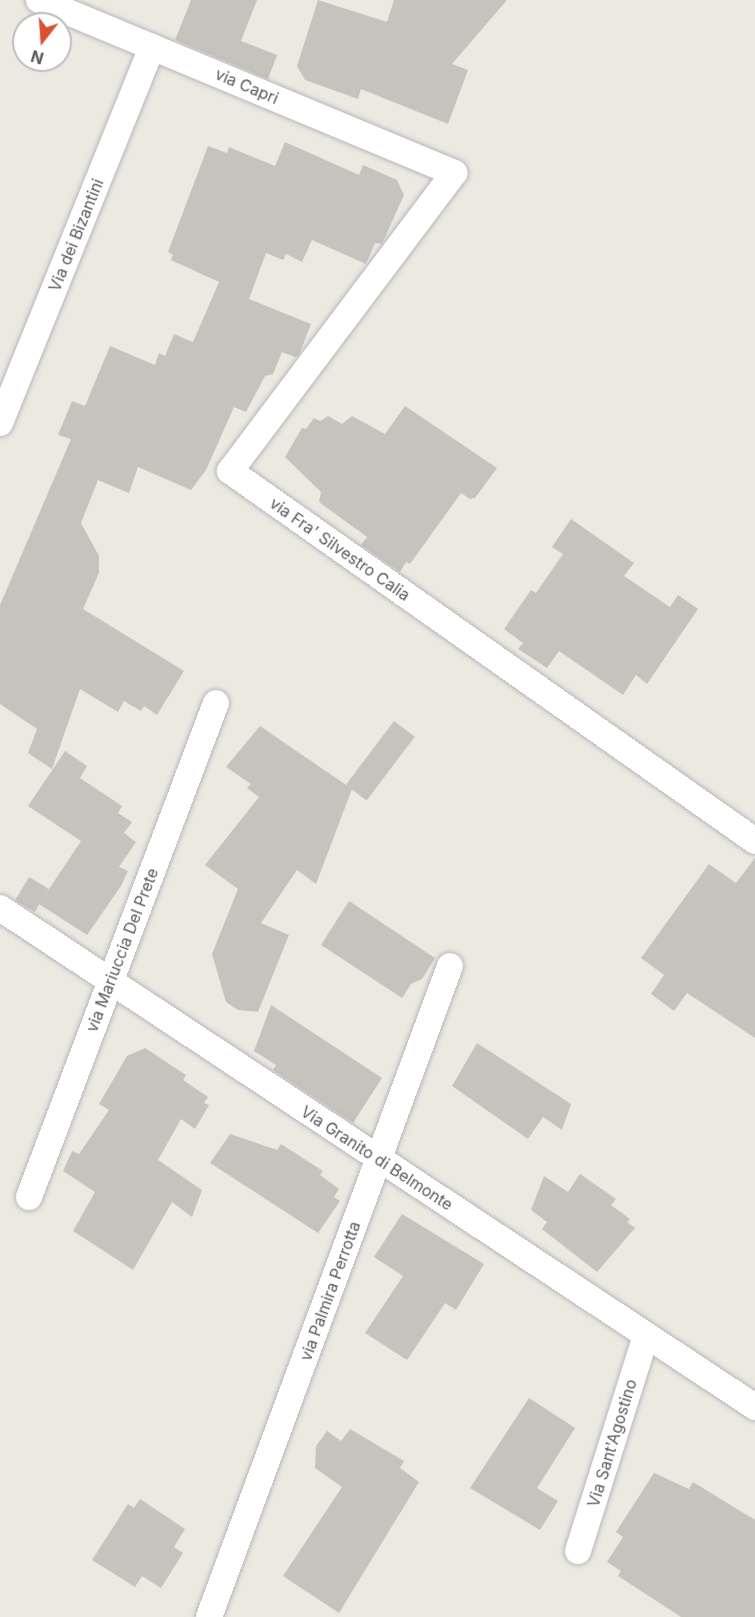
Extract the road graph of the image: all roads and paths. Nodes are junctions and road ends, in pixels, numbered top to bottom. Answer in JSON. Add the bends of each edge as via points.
{"nodes":[{"id":1,"x":39,"y":0,"type":"edge"},
{"id":2,"x":152,"y":47,"type":"junction"},
{"id":3,"x":454,"y":173,"type":"joint"},
{"id":4,"x":0,"y":423,"type":"edge"},
{"id":5,"x":216,"y":703,"type":"dead end"},
{"id":6,"x":755,"y":841,"type":"edge"},
{"id":7,"x":0,"y":908,"type":"edge"},
{"id":8,"x":450,"y":966,"type":"dead end"},
{"id":9,"x":110,"y":981,"type":"junction"},
{"id":10,"x":379,"y":1160,"type":"junction"},
{"id":11,"x":29,"y":1197,"type":"dead end"},
{"id":12,"x":646,"y":1335,"type":"junction"},
{"id":13,"x":755,"y":1407,"type":"edge"},
{"id":14,"x":578,"y":1551,"type":"dead end"},
{"id":15,"x":209,"y":1617,"type":"edge"}],
"edges":[{"from":1,"to":2,"type":"street","name":"via Capri"},
{"from":2,"to":3,"type":"street","name":"via Capri"},
{"from":2,"to":4,"type":"street","name":"Via dei Bizantini"},
{"from":3,"to":6,"type":"street","name":"via Fra' Silvestro Calia","via":[[230,471]]},
{"from":5,"to":9,"type":"street","name":"via Mariuccia Del Prete"},
{"from":7,"to":9,"type":"street","name":"Via Granito di Belmonte"},
{"from":8,"to":10,"type":"street","name":"via Palmira Perrotta"},
{"from":9,"to":10,"type":"street","name":"Via Granito di Belmonte"},
{"from":9,"to":11,"type":"street","name":"via Mariuccia Del Prete"},
{"from":10,"to":12,"type":"street","name":"Via Granito di Belmonte"},
{"from":10,"to":15,"type":"street","name":"via Palmira Perrotta"},
{"from":12,"to":13,"type":"street","name":"Via Granito di Belmonte"},
{"from":12,"to":14,"type":"street","name":"Via Sant'Agostino"}]}
